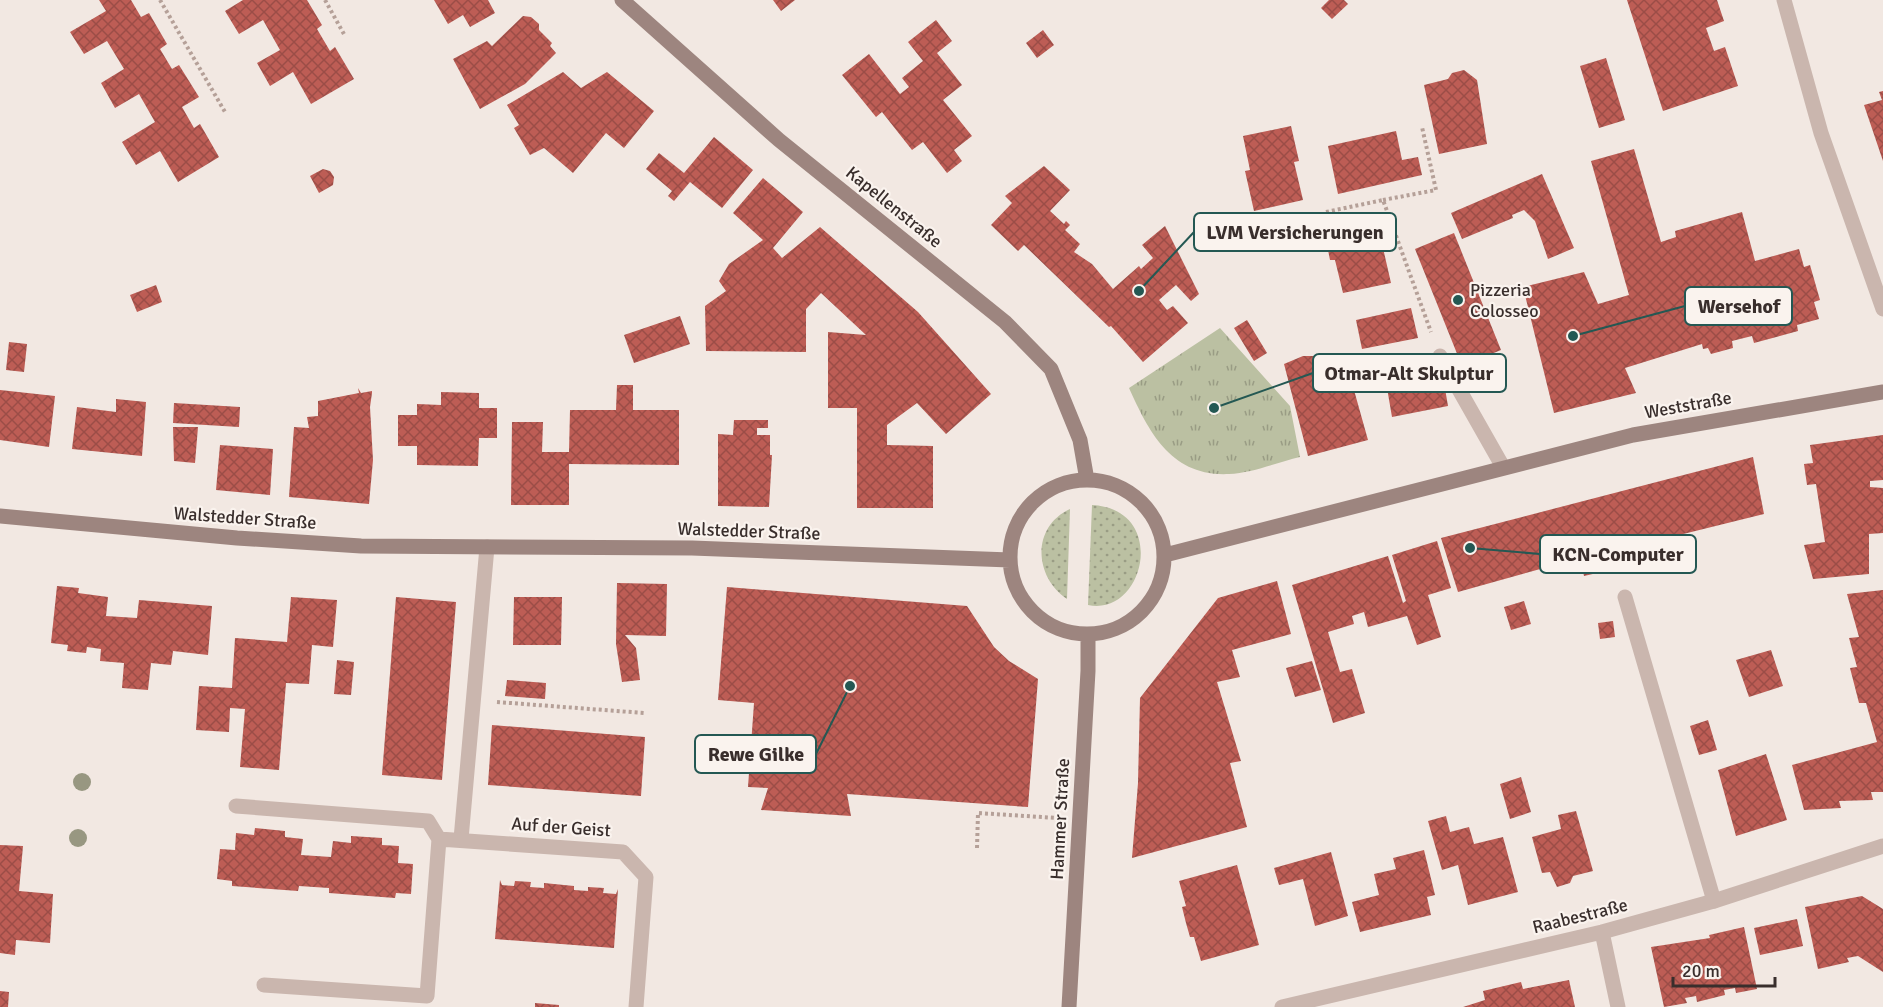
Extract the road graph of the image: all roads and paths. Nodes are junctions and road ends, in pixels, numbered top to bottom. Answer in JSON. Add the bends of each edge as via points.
{"nodes":[{"id":1,"x":160,"y":0,"type":"edge"},
{"id":2,"x":325,"y":0,"type":"edge"},
{"id":3,"x":622,"y":0,"type":"edge"},
{"id":4,"x":1784,"y":0,"type":"edge"},
{"id":5,"x":345,"y":36,"type":"dead end"},
{"id":6,"x":225,"y":112,"type":"dead end"},
{"id":7,"x":1422,"y":126,"type":"dead end"},
{"id":8,"x":1383,"y":200,"type":"junction"},
{"id":9,"x":1326,"y":212,"type":"dead end"},
{"id":10,"x":1883,"y":309,"type":"edge"},
{"id":11,"x":1440,"y":356,"type":"joint"},
{"id":12,"x":1883,"y":392,"type":"edge"},
{"id":13,"x":1503,"y":467,"type":"junction"},
{"id":14,"x":1087,"y":480,"type":"junction"},
{"id":15,"x":0,"y":516,"type":"edge"},
{"id":16,"x":487,"y":547,"type":"junction"},
{"id":17,"x":1165,"y":555,"type":"junction"},
{"id":18,"x":1010,"y":560,"type":"junction"},
{"id":19,"x":1625,"y":597,"type":"dead end"},
{"id":20,"x":1088,"y":634,"type":"junction"},
{"id":21,"x":472,"y":700,"type":"junction"},
{"id":22,"x":645,"y":713,"type":"dead end"},
{"id":23,"x":236,"y":806,"type":"dead end"},
{"id":24,"x":1034,"y":817,"type":"dead end"},
{"id":25,"x":439,"y":839,"type":"junction"},
{"id":26,"x":461,"y":839,"type":"junction"},
{"id":27,"x":1883,"y":846,"type":"edge"},
{"id":28,"x":977,"y":848,"type":"dead end"},
{"id":29,"x":1714,"y":901,"type":"junction"},
{"id":30,"x":1602,"y":932,"type":"junction"},
{"id":31,"x":264,"y":985,"type":"dead end"},
{"id":32,"x":1334,"y":1001,"type":"edge"},
{"id":33,"x":636,"y":1007,"type":"edge"},
{"id":34,"x":1069,"y":1007,"type":"edge"},
{"id":35,"x":1282,"y":1007,"type":"edge"},
{"id":36,"x":1618,"y":1007,"type":"edge"}],
"edges":[{"from":1,"to":6,"type":"path"},
{"from":2,"to":5,"type":"path"},
{"from":3,"to":14,"type":"main road","name":"Kapellenstraße","via":[[779,140],[1005,322],[1051,369],[1080,440]]},
{"from":4,"to":10,"type":"street","via":[[1821,133]]},
{"from":7,"to":8,"type":"path","via":[[1436,190]]},
{"from":8,"to":9,"type":"path"},
{"from":8,"to":11,"type":"path"},
{"from":11,"to":13,"type":"street"},
{"from":12,"to":13,"type":"main road","name":"Weststraße","via":[[1633,435]]},
{"from":13,"to":17,"type":"main road","name":"Weststraße"},
{"from":14,"to":17,"type":"main road","via":[[1111,483],[1132,494],[1149,510],[1160,531]]},
{"from":14,"to":18,"type":"main road","via":[[1063,484],[1041,495],[1023,513],[1013,535]]},
{"from":15,"to":16,"type":"main road","name":"Walstedder Straße","via":[[282,541]]},
{"from":16,"to":18,"type":"main road","name":"Walstedder Straße","via":[[692,548]]},
{"from":16,"to":21,"type":"street"},
{"from":17,"to":20,"type":"main road","via":[[1161,579],[1139,613],[1112,630]]},
{"from":18,"to":20,"type":"main road","via":[[1014,583],[1026,604],[1043,620],[1064,630]]},
{"from":19,"to":29,"type":"street"},
{"from":20,"to":34,"type":"main road","name":"Hammer Straße"},
{"from":21,"to":22,"type":"path"},
{"from":21,"to":26,"type":"street"},
{"from":23,"to":25,"type":"street","via":[[428,821]]},
{"from":24,"to":28,"type":"path","via":[[978,813]]},
{"from":25,"to":26,"type":"street","name":"Auf der Geist"},
{"from":25,"to":31,"type":"street","via":[[427,996]]},
{"from":26,"to":33,"type":"street","name":"Auf der Geist","via":[[623,852],[646,877]]},
{"from":27,"to":29,"type":"street","name":"Raabestraße"},
{"from":29,"to":30,"type":"street","name":"Raabestraße"},
{"from":30,"to":32,"type":"street","name":"Raabestraße"},
{"from":30,"to":36,"type":"street"},
{"from":32,"to":35,"type":"street","name":"Raabestraße"}]}
